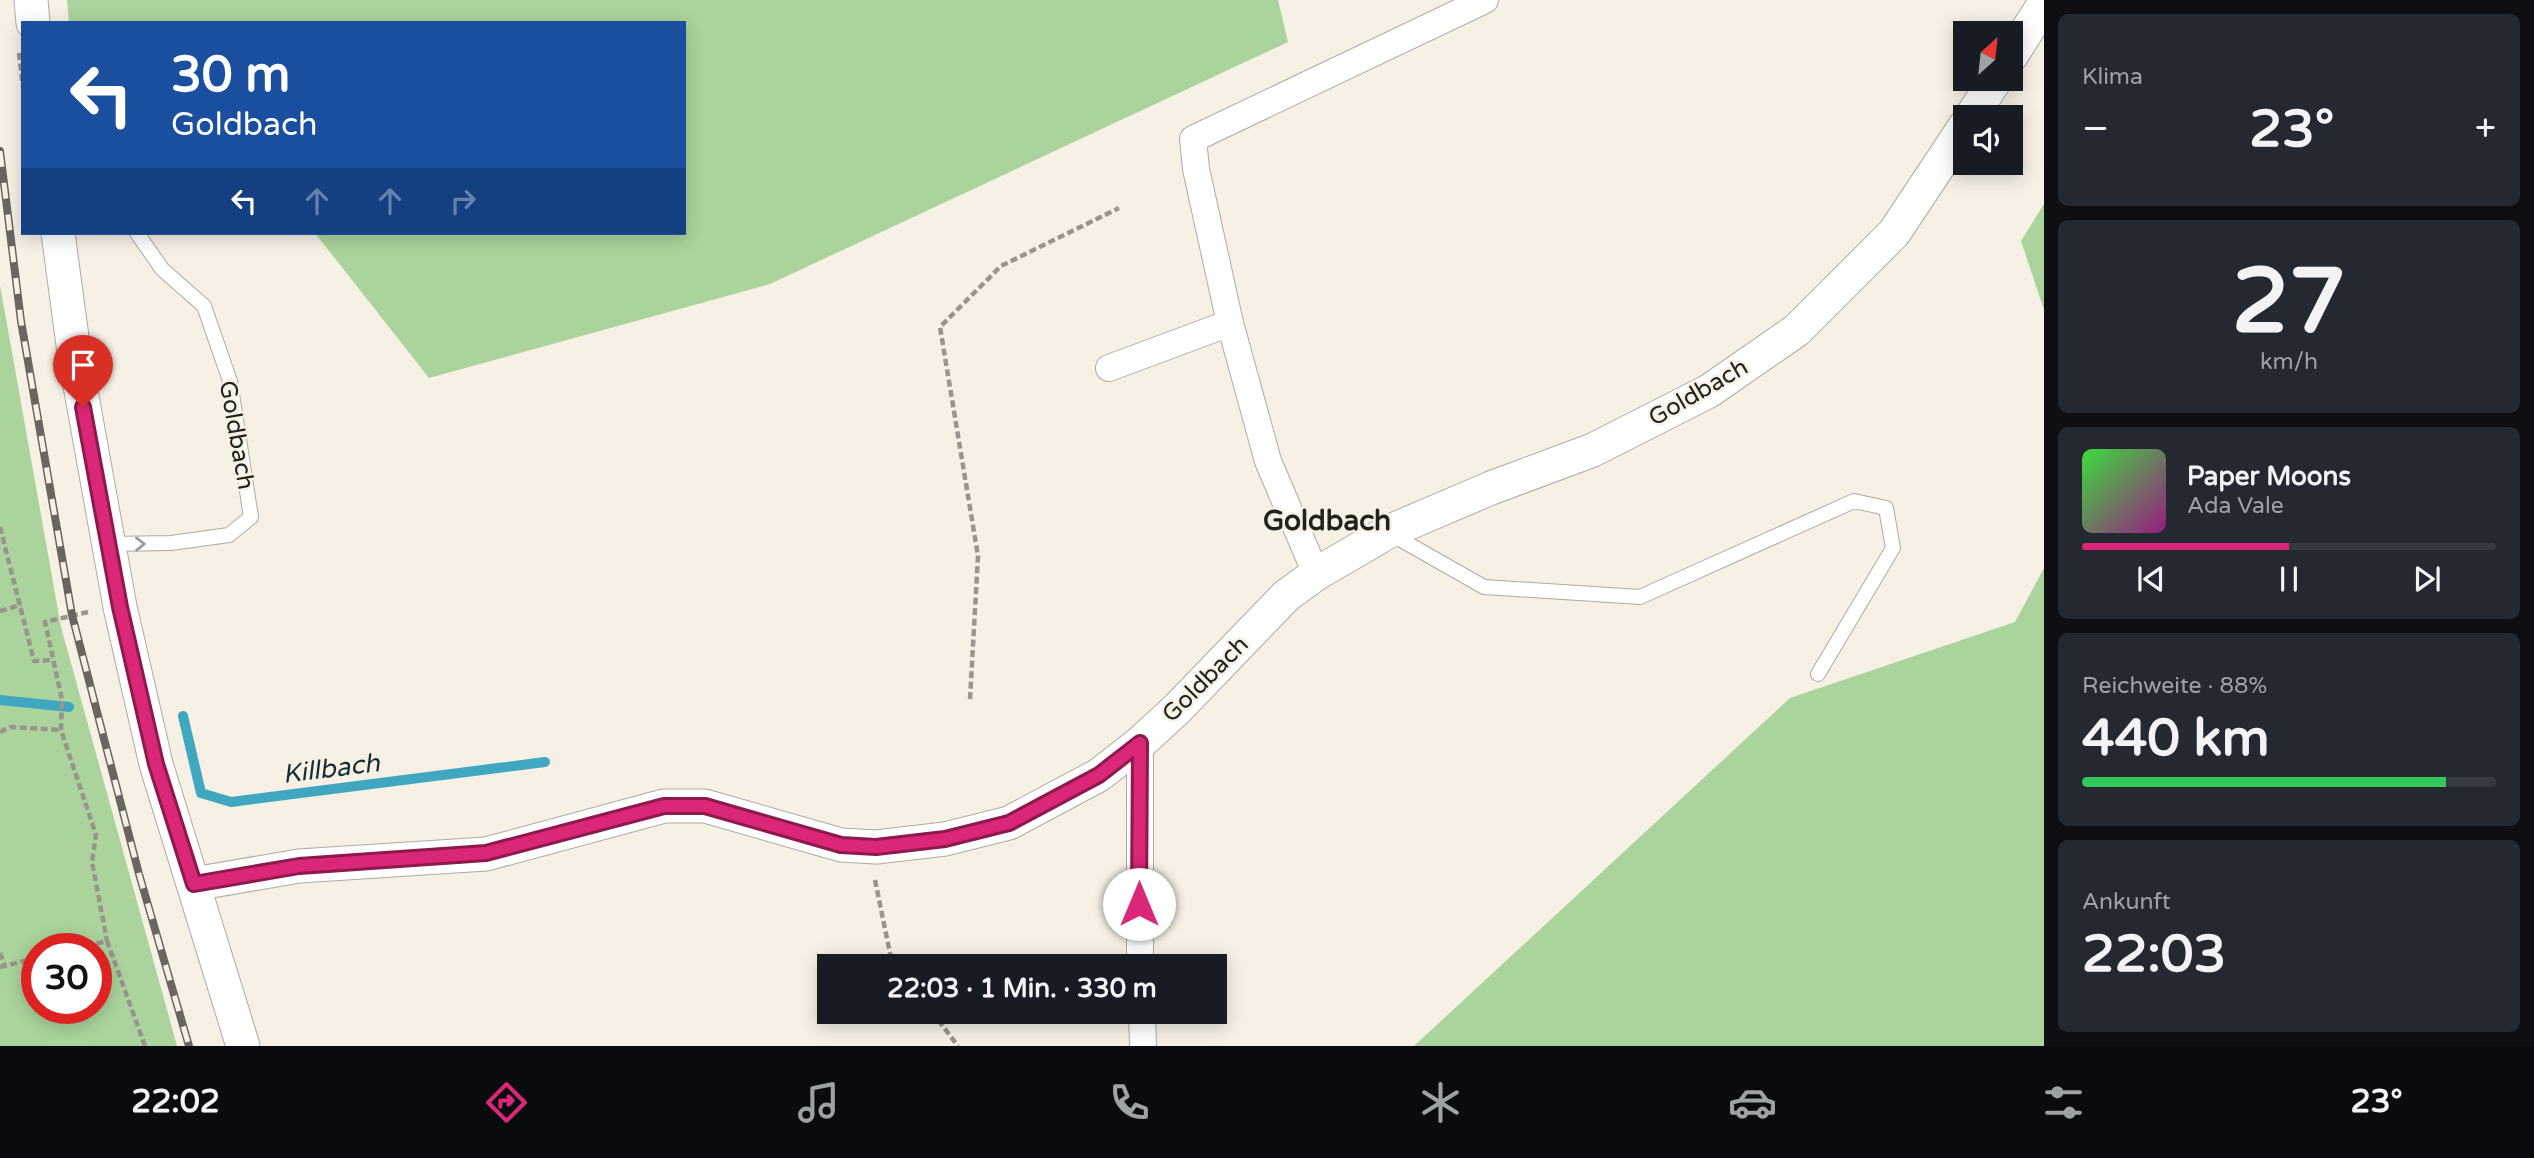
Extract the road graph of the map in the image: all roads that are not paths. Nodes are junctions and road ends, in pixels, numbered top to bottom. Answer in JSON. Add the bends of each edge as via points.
{"nodes":[{"id":1,"x":1485,"y":0,"type":"edge"},
{"id":2,"x":2044,"y":4,"type":"edge"},
{"id":3,"x":2023,"y":37,"type":"edge"},
{"id":4,"x":1953,"y":144,"type":"edge"},
{"id":5,"x":58,"y":235,"type":"edge"},
{"id":6,"x":138,"y":235,"type":"edge"},
{"id":7,"x":1230,"y":323,"type":"junction"},
{"id":8,"x":1109,"y":368,"type":"dead end"},
{"id":9,"x":1388,"y":532,"type":"junction"},
{"id":10,"x":108,"y":544,"type":"junction"},
{"id":11,"x":1316,"y":574,"type":"junction"},
{"id":12,"x":1818,"y":674,"type":"dead end"},
{"id":13,"x":1140,"y":743,"type":"junction"},
{"id":14,"x":194,"y":884,"type":"junction"},
{"id":15,"x":1140,"y":954,"type":"edge"},
{"id":16,"x":1142,"y":1024,"type":"edge"},
{"id":17,"x":243,"y":1046,"type":"edge"},
{"id":18,"x":1143,"y":1046,"type":"edge"}],
"edges":[{"from":1,"to":7,"type":"street","via":[[1194,139],[1196,169]]},
{"from":2,"to":3,"type":"street"},
{"from":4,"to":9,"type":"street","name":"Goldbach","via":[[1894,233],[1797,330],[1709,391],[1593,450]]},
{"from":5,"to":10,"type":"street"},
{"from":10,"to":6,"type":"lane","name":"Goldbach","one_way":true,"via":[[172,543],[229,535],[251,517],[230,381],[204,306],[162,269]]},
{"from":7,"to":8,"type":"street"},
{"from":7,"to":11,"type":"street","via":[[1268,461]]},
{"from":9,"to":11,"type":"street","name":"Goldbach"},
{"from":9,"to":12,"type":"lane","via":[[1484,587],[1640,597],[1854,501],[1886,508],[1893,548]]},
{"from":10,"to":14,"type":"street","via":[[156,764]]},
{"from":11,"to":13,"type":"street","name":"Goldbach","via":[[1286,596]]},
{"from":13,"to":14,"type":"street","name":"Goldbach","via":[[1099,775],[1009,823],[945,839],[876,847],[841,845],[705,806],[664,806],[486,853],[299,866]]},
{"from":13,"to":15,"type":"street"},
{"from":14,"to":17,"type":"street"},
{"from":16,"to":18,"type":"street"}]}
